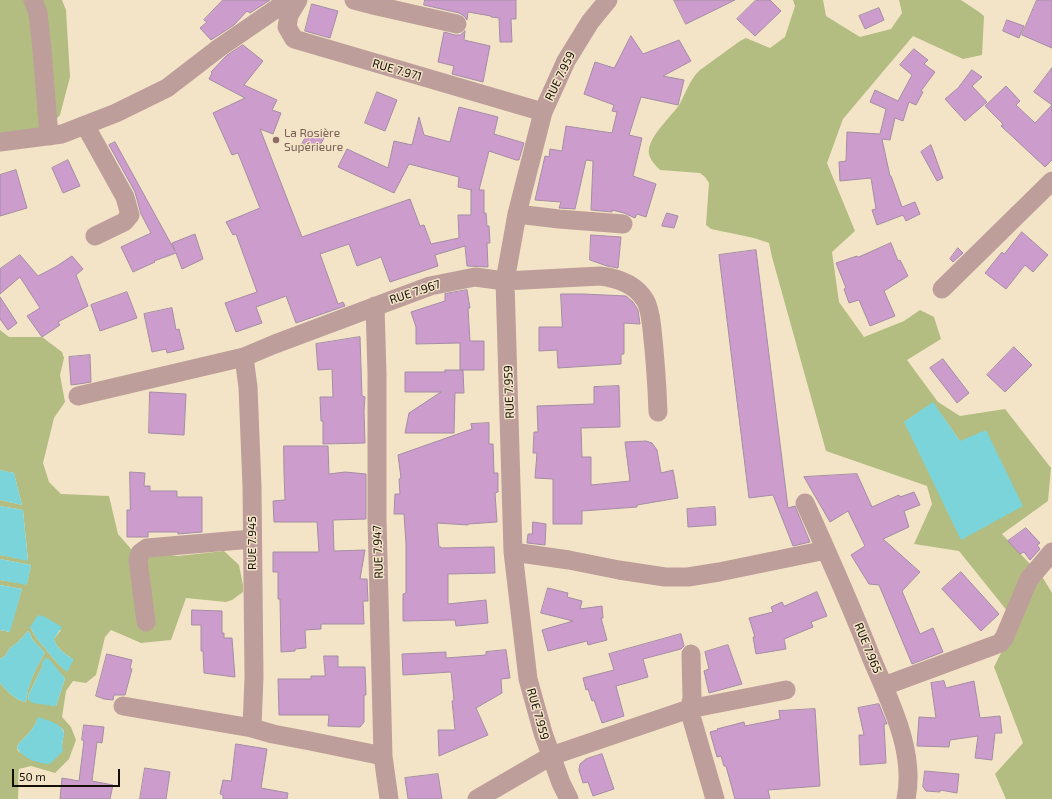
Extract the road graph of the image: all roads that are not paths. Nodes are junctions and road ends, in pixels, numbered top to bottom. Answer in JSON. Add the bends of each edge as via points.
{"nodes":[{"id":1,"x":33,"y":0,"type":"edge"},
{"id":2,"x":289,"y":0,"type":"edge"},
{"id":3,"x":298,"y":0,"type":"edge"},
{"id":4,"x":354,"y":0,"type":"edge"},
{"id":5,"x":608,"y":0,"type":"edge"},
{"id":6,"x":457,"y":24,"type":"dead end"},
{"id":7,"x":543,"y":112,"type":"junction"},
{"id":8,"x":85,"y":125,"type":"junction"},
{"id":9,"x":49,"y":136,"type":"junction"},
{"id":10,"x":0,"y":142,"type":"edge"},
{"id":11,"x":1052,"y":181,"type":"edge"},
{"id":12,"x":517,"y":214,"type":"junction"},
{"id":13,"x":623,"y":224,"type":"dead end"},
{"id":14,"x":94,"y":236,"type":"dead end"},
{"id":15,"x":505,"y":281,"type":"junction"},
{"id":16,"x":942,"y":289,"type":"dead end"},
{"id":17,"x":375,"y":306,"type":"junction"},
{"id":18,"x":244,"y":357,"type":"junction"},
{"id":19,"x":78,"y":396,"type":"dead end"},
{"id":20,"x":658,"y":412,"type":"dead end"},
{"id":21,"x":805,"y":503,"type":"dead end"},
{"id":22,"x":252,"y":539,"type":"junction"},
{"id":23,"x":826,"y":550,"type":"junction"},
{"id":24,"x":513,"y":552,"type":"junction"},
{"id":25,"x":1052,"y":552,"type":"edge"},
{"id":26,"x":146,"y":622,"type":"dead end"},
{"id":27,"x":691,"y":654,"type":"dead end"},
{"id":28,"x":884,"y":686,"type":"junction"},
{"id":29,"x":786,"y":690,"type":"dead end"},
{"id":30,"x":124,"y":706,"type":"dead end"},
{"id":31,"x":689,"y":709,"type":"junction"},
{"id":32,"x":252,"y":728,"type":"junction"},
{"id":33,"x":383,"y":756,"type":"junction"},
{"id":34,"x":551,"y":756,"type":"junction"},
{"id":35,"x":389,"y":799,"type":"edge"},
{"id":36,"x":477,"y":799,"type":"edge"},
{"id":37,"x":568,"y":799,"type":"edge"},
{"id":38,"x":715,"y":799,"type":"edge"},
{"id":39,"x":906,"y":799,"type":"edge"}],
"edges":[{"from":1,"to":9,"type":"street","via":[[38,13]]},
{"from":2,"to":8,"type":"street","via":[[219,48],[167,88]]},
{"from":3,"to":7,"type":"street","name":"RUE 7.971","via":[[289,15],[287,27],[294,40]]},
{"from":4,"to":6,"type":"street"},
{"from":5,"to":7,"type":"street","name":"RUE 7.959","via":[[590,22],[566,61]]},
{"from":7,"to":12,"type":"street","name":"RUE 7.959"},
{"from":8,"to":9,"type":"street"},
{"from":8,"to":14,"type":"street","via":[[125,197],[130,215],[124,222]]},
{"from":9,"to":10,"type":"street"},
{"from":11,"to":16,"type":"street"},
{"from":12,"to":13,"type":"street"},
{"from":12,"to":15,"type":"street","name":"RUE 7.959"},
{"from":15,"to":17,"type":"street","name":"RUE 7.967","via":[[475,277],[447,282]]},
{"from":15,"to":20,"type":"street","name":"RUE 7.967","via":[[600,276],[621,280],[636,289],[646,300],[650,314]]},
{"from":15,"to":24,"type":"street","name":"RUE 7.959"},
{"from":17,"to":18,"type":"street","name":"RUE 7.967"},
{"from":17,"to":33,"type":"street","name":"RUE 7.947"},
{"from":18,"to":19,"type":"street","name":"RUE 7.967"},
{"from":18,"to":22,"type":"street","name":"RUE 7.945","via":[[251,456]]},
{"from":21,"to":23,"type":"street","name":"RUE 7.965"},
{"from":22,"to":26,"type":"street","via":[[146,548],[140,553],[138,560]]},
{"from":22,"to":32,"type":"street","name":"RUE 7.945"},
{"from":23,"to":24,"type":"street","via":[[688,577],[657,576]]},
{"from":23,"to":28,"type":"street","name":"RUE 7.965"},
{"from":24,"to":34,"type":"street","name":"RUE 7.959","via":[[528,679]]},
{"from":25,"to":28,"type":"street","via":[[1029,579],[1000,643]]},
{"from":27,"to":31,"type":"street","via":[[692,699]]},
{"from":28,"to":39,"type":"street","name":"RUE 7.965","via":[[908,765]]},
{"from":29,"to":31,"type":"street"},
{"from":30,"to":32,"type":"street"},
{"from":31,"to":34,"type":"street"},
{"from":31,"to":38,"type":"street"},
{"from":32,"to":33,"type":"street"},
{"from":33,"to":35,"type":"street","name":"RUE 7.947"},
{"from":34,"to":36,"type":"street"},
{"from":34,"to":37,"type":"street","name":"RUE 7.959"}]}
